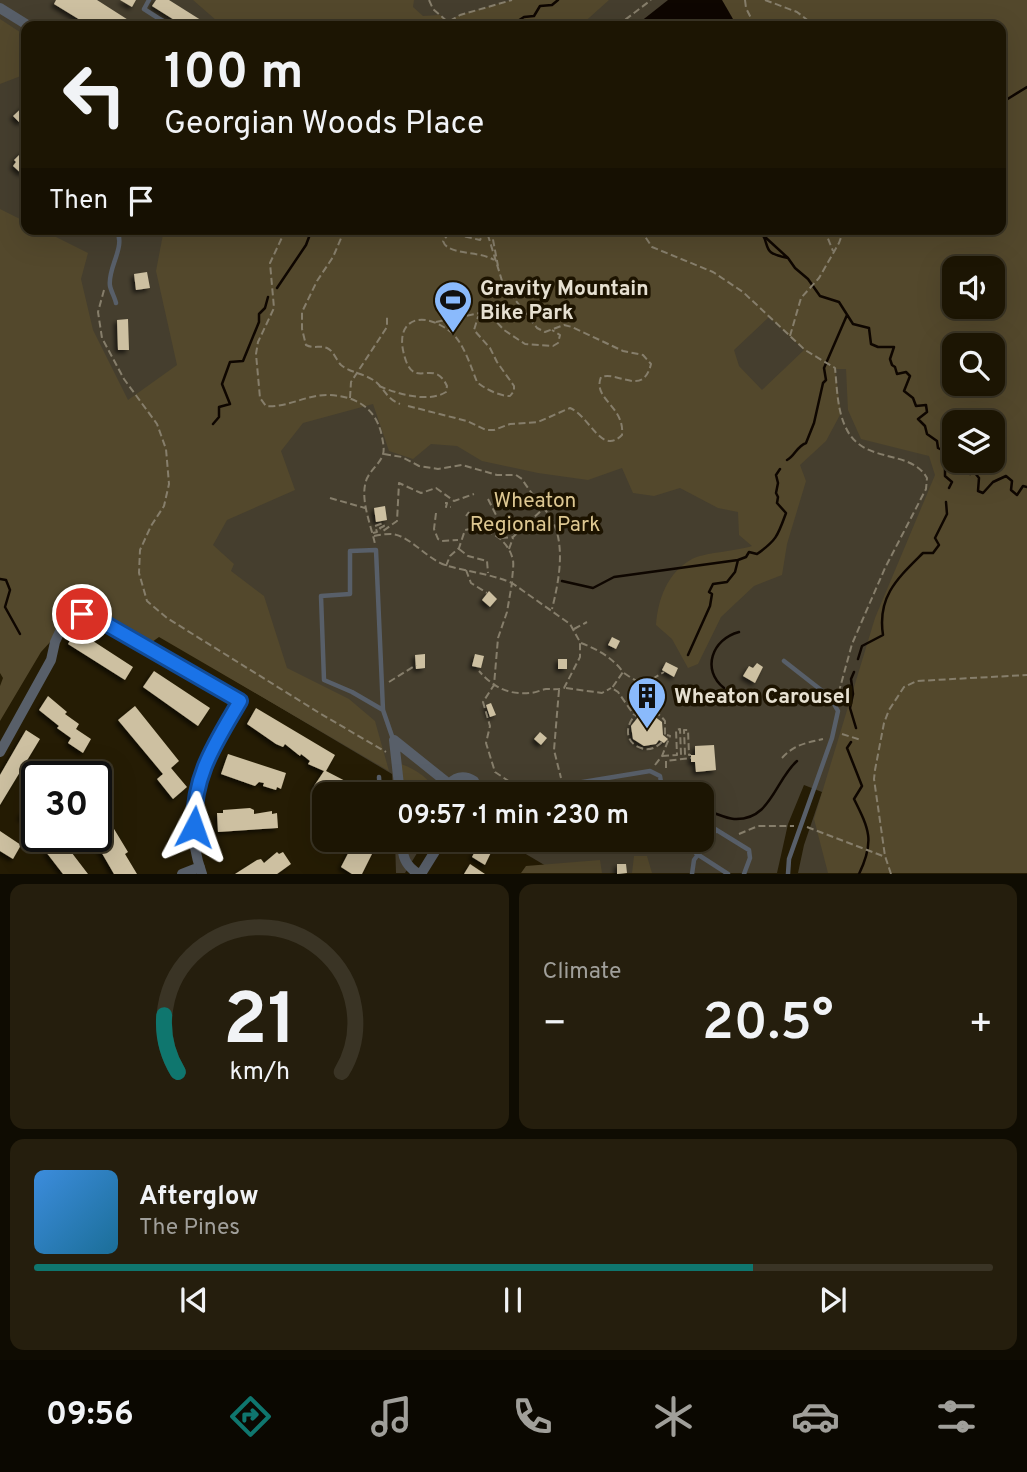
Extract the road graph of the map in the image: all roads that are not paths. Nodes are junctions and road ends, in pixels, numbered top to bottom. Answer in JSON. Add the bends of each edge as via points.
{"nodes":[{"id":1,"x":149,"y":0,"type":"edge"},
{"id":2,"x":2,"y":6,"type":"edge"},
{"id":3,"x":158,"y":18,"type":"junction"},
{"id":4,"x":22,"y":21,"type":"edge"},
{"id":5,"x":156,"y":21,"type":"edge"},
{"id":6,"x":163,"y":21,"type":"edge"},
{"id":7,"x":119,"y":235,"type":"edge"},
{"id":8,"x":117,"y":303,"type":"dead end"},
{"id":9,"x":784,"y":661,"type":"dead end"},
{"id":10,"x":383,"y":710,"type":"junction"},
{"id":11,"x":394,"y":740,"type":"junction"},
{"id":12,"x":0,"y":752,"type":"edge"},
{"id":13,"x":379,"y":777,"type":"dead end"},
{"id":14,"x":379,"y":782,"type":"edge"},
{"id":15,"x":399,"y":782,"type":"edge"},
{"id":16,"x":440,"y":782,"type":"edge"},
{"id":17,"x":454,"y":782,"type":"edge"},
{"id":18,"x":473,"y":782,"type":"edge"},
{"id":19,"x":581,"y":782,"type":"edge"},
{"id":20,"x":661,"y":782,"type":"edge"},
{"id":21,"x":716,"y":830,"type":"joint"},
{"id":22,"x":404,"y":852,"type":"edge"},
{"id":23,"x":434,"y":852,"type":"edge"},
{"id":24,"x":697,"y":854,"type":"junction"},
{"id":25,"x":201,"y":870,"type":"edge"},
{"id":26,"x":181,"y":873,"type":"edge"},
{"id":27,"x":420,"y":873,"type":"edge"},
{"id":28,"x":691,"y":873,"type":"edge"},
{"id":29,"x":728,"y":873,"type":"edge"},
{"id":30,"x":744,"y":873,"type":"edge"},
{"id":31,"x":788,"y":873,"type":"edge"}],
"edges":[{"from":1,"to":3,"type":"lane","via":[[144,9]]},
{"from":2,"to":4,"type":"street"},
{"from":3,"to":5,"type":"lane"},
{"from":3,"to":6,"type":"lane"},
{"from":7,"to":8,"type":"lane","via":[[110,286]]},
{"from":9,"to":31,"type":"lane","via":[[804,674],[838,710]]},
{"from":10,"to":10,"type":"lane","via":[[376,550],[351,551],[351,594],[321,596],[324,680]]},
{"from":10,"to":11,"type":"lane"},
{"from":11,"to":15,"type":"street"},
{"from":11,"to":16,"type":"street"},
{"from":12,"to":25,"type":"street","via":[[51,660],[62,627],[70,617],[82,614],[240,701],[209,753],[195,796],[194,837]]},
{"from":13,"to":14,"type":"lane"},
{"from":17,"to":18,"type":"street","via":[[469,778]]},
{"from":19,"to":20,"type":"lane","via":[[650,771],[660,776]]},
{"from":21,"to":24,"type":"lane"},
{"from":21,"to":30,"type":"lane","via":[[750,850]]},
{"from":22,"to":27,"type":"street","via":[[409,868]]},
{"from":23,"to":27,"type":"street"},
{"from":24,"to":28,"type":"lane"},
{"from":24,"to":29,"type":"lane"},
{"from":25,"to":26,"type":"street"}]}
